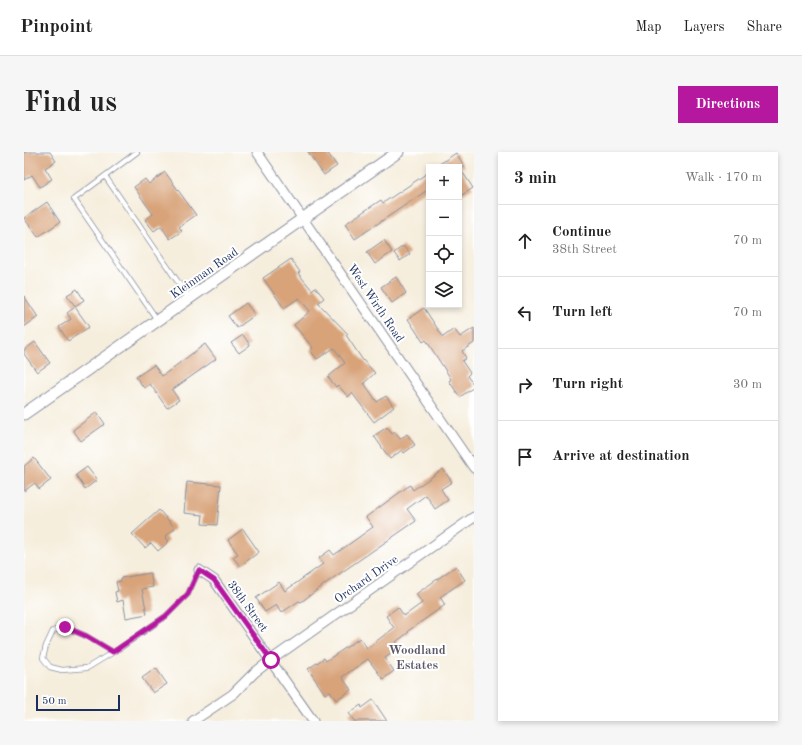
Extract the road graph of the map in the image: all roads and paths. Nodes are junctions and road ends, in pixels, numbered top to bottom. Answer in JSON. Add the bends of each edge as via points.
{"nodes":[{"id":1,"x":137,"y":152,"type":"edge"},
{"id":2,"x":257,"y":152,"type":"edge"},
{"id":3,"x":398,"y":152,"type":"edge"},
{"id":4,"x":106,"y":176,"type":"junction"},
{"id":5,"x":304,"y":219,"type":"junction"},
{"id":6,"x":190,"y":298,"type":"junction"},
{"id":7,"x":158,"y":321,"type":"junction"},
{"id":8,"x":24,"y":414,"type":"edge"},
{"id":9,"x":474,"y":468,"type":"edge"},
{"id":10,"x":474,"y":517,"type":"edge"},
{"id":11,"x":199,"y":570,"type":"joint"},
{"id":12,"x":113,"y":652,"type":"junction"},
{"id":13,"x":271,"y":660,"type":"junction"},
{"id":14,"x":193,"y":721,"type":"edge"},
{"id":15,"x":313,"y":721,"type":"edge"}],
"edges":[{"from":1,"to":4,"type":"lane"},
{"from":2,"to":5,"type":"street","name":"West Wirth Road"},
{"from":3,"to":5,"type":"street","name":"Kleinman Road"},
{"from":4,"to":6,"type":"lane"},
{"from":4,"to":7,"type":"lane","via":[[74,199]]},
{"from":5,"to":6,"type":"street","name":"Kleinman Road"},
{"from":5,"to":9,"type":"street","name":"West Wirth Road"},
{"from":6,"to":7,"type":"street","name":"Kleinman Road"},
{"from":7,"to":8,"type":"street","name":"Kleinman Road"},
{"from":10,"to":13,"type":"street","name":"Orchard Drive"},
{"from":11,"to":12,"type":"lane","via":[[188,594],[166,616]]},
{"from":11,"to":13,"type":"street","name":"38th Street","via":[[214,580]]},
{"from":12,"to":12,"type":"lane","via":[[87,668],[62,670],[50,666],[43,658],[53,631],[65,627]]},
{"from":13,"to":14,"type":"street","name":"Orchard Drive","via":[[233,694]]},
{"from":13,"to":15,"type":"street","name":"38th Street"}]}
